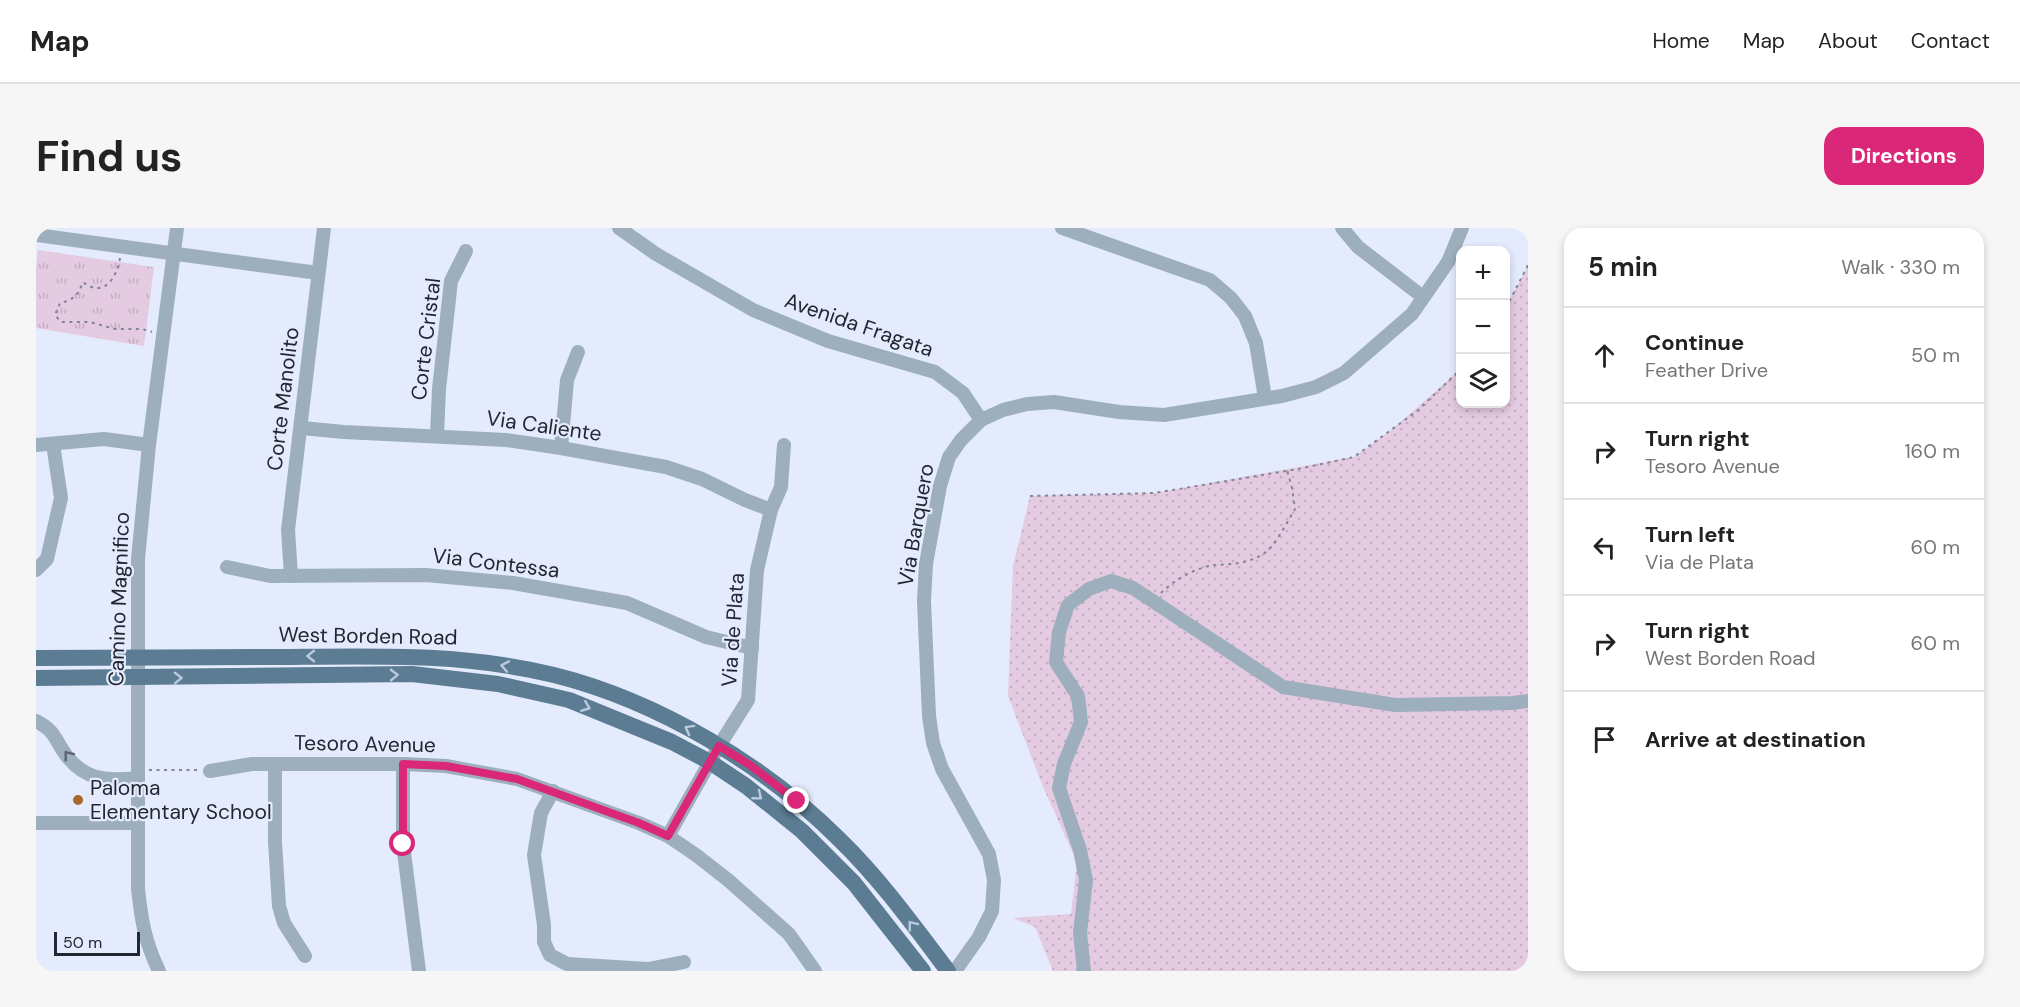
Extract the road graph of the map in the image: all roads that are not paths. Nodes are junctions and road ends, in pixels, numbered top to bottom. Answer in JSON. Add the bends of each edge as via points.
{"nodes":[{"id":1,"x":177,"y":228,"type":"edge"},
{"id":2,"x":324,"y":228,"type":"edge"},
{"id":3,"x":619,"y":228,"type":"edge"},
{"id":4,"x":1062,"y":228,"type":"edge"},
{"id":5,"x":1342,"y":228,"type":"edge"},
{"id":6,"x":1462,"y":228,"type":"edge"},
{"id":7,"x":36,"y":235,"type":"edge"},
{"id":8,"x":466,"y":251,"type":"dead end"},
{"id":9,"x":174,"y":252,"type":"junction"},
{"id":10,"x":318,"y":273,"type":"junction"},
{"id":11,"x":1423,"y":297,"type":"junction"},
{"id":12,"x":578,"y":352,"type":"dead end"},
{"id":13,"x":1265,"y":398,"type":"junction"},
{"id":14,"x":981,"y":420,"type":"junction"},
{"id":15,"x":302,"y":428,"type":"junction"},
{"id":16,"x":437,"y":435,"type":"junction"},
{"id":17,"x":53,"y":444,"type":"junction"},
{"id":18,"x":36,"y":445,"type":"edge"},
{"id":19,"x":149,"y":445,"type":"junction"},
{"id":20,"x":784,"y":445,"type":"dead end"},
{"id":21,"x":561,"y":448,"type":"junction"},
{"id":22,"x":771,"y":510,"type":"junction"},
{"id":23,"x":227,"y":567,"type":"dead end"},
{"id":24,"x":36,"y":570,"type":"edge"},
{"id":25,"x":291,"y":576,"type":"junction"},
{"id":26,"x":752,"y":648,"type":"junction"},
{"id":27,"x":36,"y":658,"type":"edge"},
{"id":28,"x":137,"y":658,"type":"junction"},
{"id":29,"x":36,"y":678,"type":"edge"},
{"id":30,"x":137,"y":678,"type":"junction"},
{"id":31,"x":1528,"y":701,"type":"edge"},
{"id":32,"x":36,"y":721,"type":"edge"},
{"id":33,"x":719,"y":746,"type":"junction"},
{"id":34,"x":710,"y":762,"type":"junction"},
{"id":35,"x":275,"y":764,"type":"junction"},
{"id":36,"x":403,"y":764,"type":"junction"},
{"id":37,"x":210,"y":771,"type":"road end"},
{"id":38,"x":138,"y":774,"type":"junction"},
{"id":39,"x":553,"y":791,"type":"junction"},
{"id":40,"x":36,"y":823,"type":"edge"},
{"id":41,"x":138,"y":823,"type":"junction"},
{"id":42,"x":668,"y":836,"type":"junction"},
{"id":43,"x":305,"y":956,"type":"dead end"},
{"id":44,"x":684,"y":962,"type":"dead end"},
{"id":45,"x":159,"y":971,"type":"edge"},
{"id":46,"x":419,"y":971,"type":"edge"},
{"id":47,"x":816,"y":971,"type":"edge"},
{"id":48,"x":923,"y":971,"type":"edge"},
{"id":49,"x":948,"y":971,"type":"edge"},
{"id":50,"x":955,"y":971,"type":"edge"},
{"id":51,"x":1084,"y":971,"type":"edge"}],
"edges":[{"from":1,"to":9,"type":"street","name":"Camino Magnifico"},
{"from":2,"to":10,"type":"street","name":"Corte Manolito"},
{"from":3,"to":14,"type":"street","name":"Avenida Fragata","via":[[753,310],[828,341],[935,372],[963,393]]},
{"from":4,"to":13,"type":"street","via":[[1210,280],[1245,316],[1256,343]]},
{"from":5,"to":11,"type":"street","via":[[1358,247]]},
{"from":6,"to":11,"type":"street","name":"Via Barquero","via":[[1448,262]]},
{"from":7,"to":9,"type":"street"},
{"from":8,"to":16,"type":"street","name":"Corte Cristal","via":[[451,281]]},
{"from":9,"to":10,"type":"street"},
{"from":9,"to":19,"type":"street","name":"Camino Magnifico"},
{"from":10,"to":15,"type":"street","name":"Corte Manolito"},
{"from":11,"to":13,"type":"street","name":"Via Barquero","via":[[1412,314],[1344,373],[1316,387]]},
{"from":12,"to":21,"type":"street","via":[[567,380]]},
{"from":13,"to":14,"type":"street","name":"Via Barquero","via":[[1164,415],[1054,402],[1027,404]]},
{"from":14,"to":50,"type":"street","name":"Via Barquero","via":[[949,458],[943,476],[926,564],[924,601],[933,743],[942,769],[989,854],[994,880],[992,910]]},
{"from":15,"to":16,"type":"street","name":"Via Caliente"},
{"from":15,"to":25,"type":"street","name":"Corte Manolito","via":[[288,530]]},
{"from":16,"to":21,"type":"street","name":"Via Caliente"},
{"from":17,"to":18,"type":"street"},
{"from":17,"to":19,"type":"street","via":[[104,439]]},
{"from":17,"to":24,"type":"street","via":[[61,498],[47,559]]},
{"from":19,"to":28,"type":"street","name":"Camino Magnifico","via":[[138,559]]},
{"from":20,"to":22,"type":"street","name":"Via de Plata","via":[[781,486]]},
{"from":21,"to":22,"type":"street","name":"Via Caliente","via":[[666,467]]},
{"from":22,"to":26,"type":"street","name":"Via de Plata","via":[[757,570]]},
{"from":23,"to":25,"type":"street","name":"Via Contessa"},
{"from":25,"to":26,"type":"street","name":"Via Contessa","via":[[426,575],[513,583],[627,603],[706,637]]},
{"from":26,"to":33,"type":"street","name":"Via de Plata","via":[[748,700]]},
{"from":27,"to":28,"type":"main road","name":"West Borden Road"},
{"from":28,"to":30,"type":"street","name":"Camino Magnifico"},
{"from":33,"to":28,"type":"main road","name":"West Borden Road","one_way":true,"via":[[615,696],[555,675],[487,663],[406,655]]},
{"from":29,"to":30,"type":"main road","name":"West Borden Road"},
{"from":30,"to":34,"type":"main road","name":"West Borden Road","one_way":true,"via":[[412,674],[498,684],[569,700],[672,742]]},
{"from":30,"to":38,"type":"street","name":"Camino Magnifico"},
{"from":31,"to":51,"type":"street","via":[[1395,705],[1283,687],[1133,588],[1111,581],[1089,589],[1068,605],[1059,632],[1056,662],[1078,696],[1081,722],[1059,788],[1086,880],[1080,933]]},
{"from":38,"to":32,"type":"street","one_way":true,"via":[[112,781],[84,774],[67,757],[48,727]]},
{"from":33,"to":34,"type":"street","name":"Via de Plata"},
{"from":49,"to":33,"type":"main road","name":"West Borden Road","one_way":true,"via":[[841,840],[797,801]]},
{"from":34,"to":42,"type":"street","name":"Via de Plata"},
{"from":34,"to":48,"type":"main road","name":"West Borden Road","one_way":true,"via":[[802,831],[854,883]]},
{"from":35,"to":36,"type":"street","name":"Tesoro Avenue"},
{"from":35,"to":37,"type":"street","name":"Tesoro Avenue"},
{"from":35,"to":43,"type":"street","via":[[279,906],[284,923]]},
{"from":36,"to":39,"type":"street","name":"Tesoro Avenue","via":[[486,773]]},
{"from":36,"to":46,"type":"street","via":[[403,844]]},
{"from":38,"to":41,"type":"street","name":"Camino Magnifico"},
{"from":39,"to":42,"type":"street","name":"Tesoro Avenue"},
{"from":39,"to":44,"type":"street","via":[[541,813],[534,855],[544,942],[550,955],[567,964],[648,969]]},
{"from":40,"to":41,"type":"street"},
{"from":41,"to":45,"type":"street","name":"Camino Magnifico","via":[[141,918],[147,945]]},
{"from":42,"to":47,"type":"street","name":"Tesoro Avenue","via":[[728,880],[789,934]]}]}
